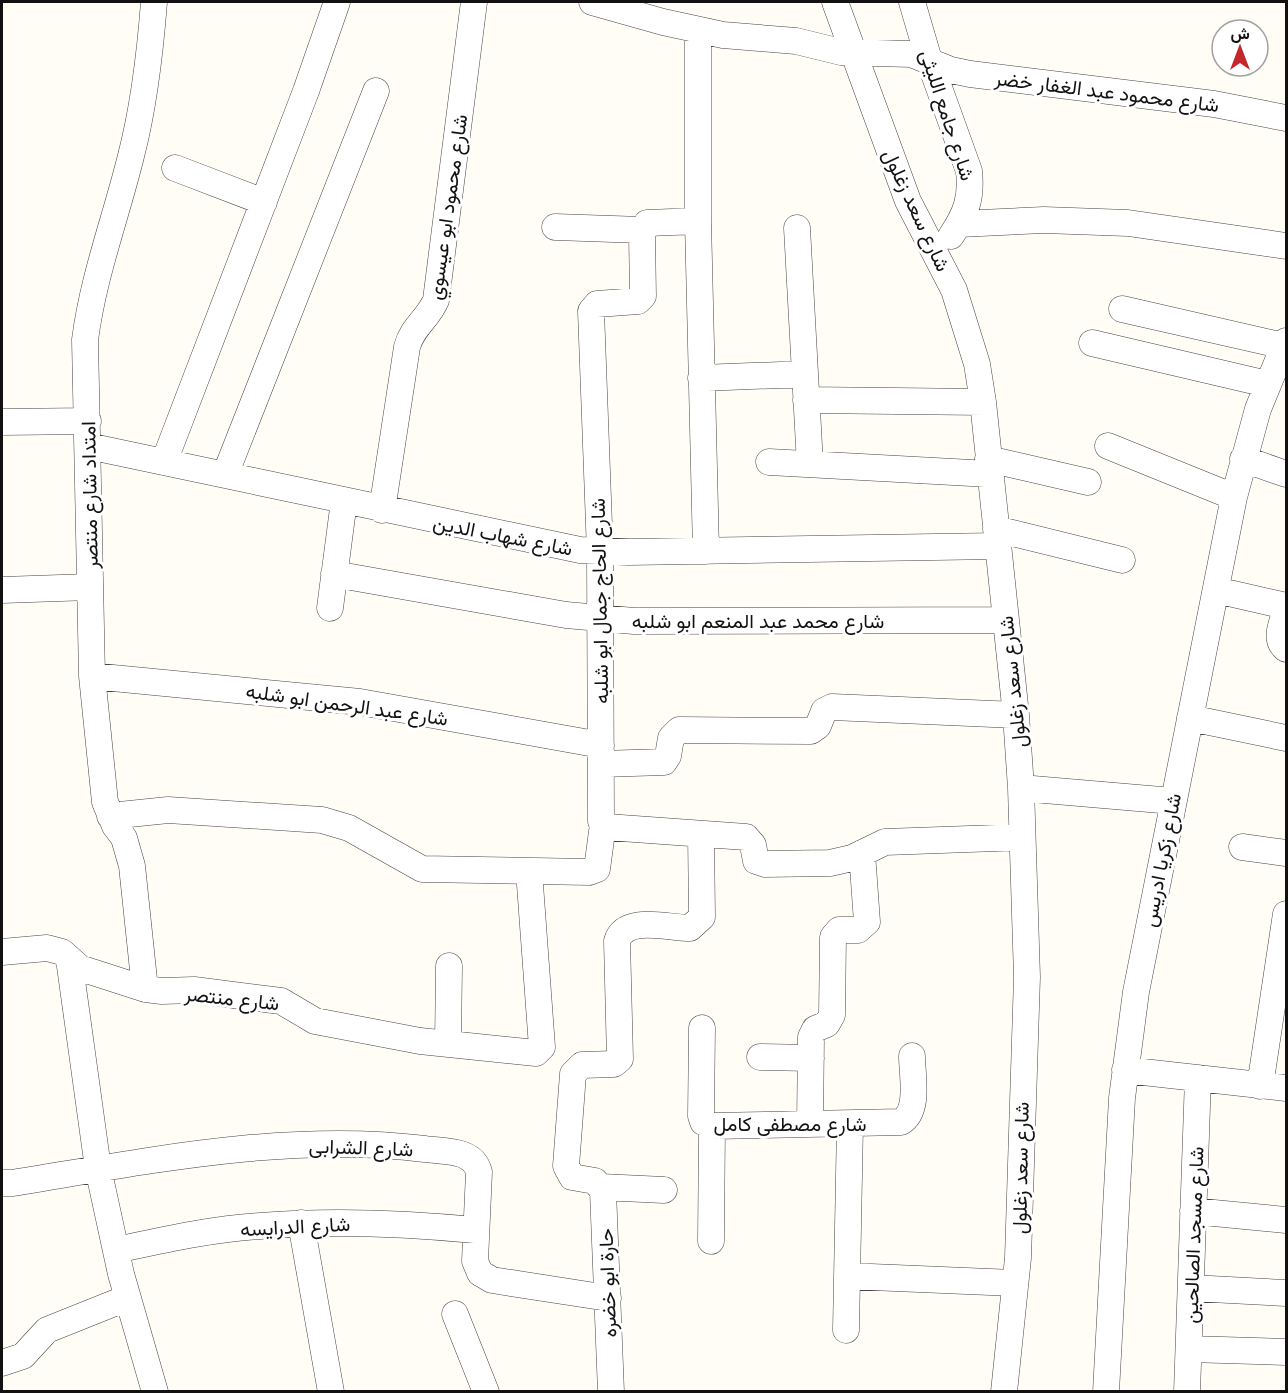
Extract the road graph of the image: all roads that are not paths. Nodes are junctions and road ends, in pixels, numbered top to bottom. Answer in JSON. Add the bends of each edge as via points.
{"nodes":[{"id":1,"x":154,"y":2,"type":"edge"},
{"id":2,"x":337,"y":2,"type":"edge"},
{"id":3,"x":474,"y":2,"type":"edge"},
{"id":4,"x":592,"y":2,"type":"edge"},
{"id":5,"x":835,"y":2,"type":"edge"},
{"id":6,"x":912,"y":2,"type":"edge"},
{"id":7,"x":698,"y":30,"type":"junction"},
{"id":8,"x":854,"y":52,"type":"junction"},
{"id":9,"x":929,"y":60,"type":"junction"},
{"id":10,"x":376,"y":91,"type":"dead end"},
{"id":11,"x":1287,"y":118,"type":"edge"},
{"id":12,"x":175,"y":168,"type":"dead end"},
{"id":13,"x":264,"y":202,"type":"junction"},
{"id":14,"x":698,"y":221,"type":"junction"},
{"id":15,"x":959,"y":224,"type":"junction"},
{"id":16,"x":555,"y":227,"type":"dead end"},
{"id":17,"x":796,"y":228,"type":"dead end"},
{"id":18,"x":642,"y":230,"type":"junction"},
{"id":19,"x":1287,"y":246,"type":"edge"},
{"id":20,"x":936,"y":256,"type":"junction"},
{"id":21,"x":1122,"y":309,"type":"dead end"},
{"id":22,"x":1092,"y":343,"type":"dead end"},
{"id":23,"x":1285,"y":343,"type":"edge"},
{"id":24,"x":805,"y":374,"type":"junction"},
{"id":25,"x":701,"y":378,"type":"junction"},
{"id":26,"x":1267,"y":384,"type":"junction"},
{"id":27,"x":806,"y":400,"type":"junction"},
{"id":28,"x":983,"y":402,"type":"junction"},
{"id":29,"x":88,"y":421,"type":"junction"},
{"id":30,"x":2,"y":422,"type":"edge"},
{"id":31,"x":1108,"y":446,"type":"dead end"},
{"id":32,"x":88,"y":447,"type":"junction"},
{"id":33,"x":1243,"y":459,"type":"junction"},
{"id":34,"x":164,"y":462,"type":"junction"},
{"id":35,"x":769,"y":462,"type":"dead end"},
{"id":36,"x":810,"y":464,"type":"junction"},
{"id":37,"x":989,"y":466,"type":"junction"},
{"id":38,"x":1287,"y":474,"type":"edge"},
{"id":39,"x":225,"y":475,"type":"junction"},
{"id":40,"x":1088,"y":482,"type":"dead end"},
{"id":41,"x":1234,"y":497,"type":"junction"},
{"id":42,"x":344,"y":501,"type":"junction"},
{"id":43,"x":382,"y":510,"type":"junction"},
{"id":44,"x":997,"y":537,"type":"junction"},
{"id":45,"x":706,"y":551,"type":"junction"},
{"id":46,"x":600,"y":552,"type":"junction"},
{"id":47,"x":1122,"y":560,"type":"dead end"},
{"id":48,"x":334,"y":574,"type":"junction"},
{"id":49,"x":90,"y":587,"type":"junction"},
{"id":50,"x":2,"y":590,"type":"edge"},
{"id":51,"x":1216,"y":590,"type":"junction"},
{"id":52,"x":330,"y":608,"type":"dead end"},
{"id":53,"x":1287,"y":608,"type":"edge"},
{"id":54,"x":599,"y":617,"type":"junction"},
{"id":55,"x":1006,"y":621,"type":"junction"},
{"id":56,"x":1284,"y":647,"type":"edge"},
{"id":57,"x":92,"y":676,"type":"junction"},
{"id":58,"x":1016,"y":715,"type":"junction"},
{"id":59,"x":1190,"y":718,"type":"junction"},
{"id":60,"x":1287,"y":738,"type":"edge"},
{"id":61,"x":601,"y":754,"type":"junction"},
{"id":62,"x":1021,"y":788,"type":"junction"},
{"id":63,"x":1173,"y":801,"type":"junction"},
{"id":64,"x":110,"y":816,"type":"junction"},
{"id":65,"x":603,"y":824,"type":"junction"},
{"id":66,"x":701,"y":834,"type":"junction"},
{"id":67,"x":1022,"y":837,"type":"junction"},
{"id":68,"x":1242,"y":847,"type":"dead end"},
{"id":69,"x":862,"y":853,"type":"junction"},
{"id":70,"x":1287,"y":853,"type":"edge"},
{"id":71,"x":529,"y":871,"type":"junction"},
{"id":72,"x":1286,"y":914,"type":"edge"},
{"id":73,"x":2,"y":952,"type":"edge"},
{"id":74,"x":69,"y":959,"type":"junction"},
{"id":75,"x":449,"y":966,"type":"dead end"},
{"id":76,"x":144,"y":989,"type":"junction"},
{"id":77,"x":702,"y":1028,"type":"dead end"},
{"id":78,"x":448,"y":1044,"type":"junction"},
{"id":79,"x":912,"y":1056,"type":"dead end"},
{"id":80,"x":760,"y":1057,"type":"dead end"},
{"id":81,"x":811,"y":1058,"type":"junction"},
{"id":82,"x":1125,"y":1070,"type":"junction"},
{"id":83,"x":1198,"y":1078,"type":"junction"},
{"id":84,"x":1260,"y":1086,"type":"junction"},
{"id":85,"x":1287,"y":1088,"type":"edge"},
{"id":86,"x":810,"y":1124,"type":"junction"},
{"id":87,"x":850,"y":1124,"type":"junction"},
{"id":88,"x":712,"y":1126,"type":"junction"},
{"id":89,"x":98,"y":1168,"type":"junction"},
{"id":90,"x":2,"y":1183,"type":"edge"},
{"id":91,"x":596,"y":1184,"type":"junction"},
{"id":92,"x":664,"y":1190,"type":"dead end"},
{"id":93,"x":1193,"y":1211,"type":"junction"},
{"id":94,"x":1287,"y":1220,"type":"edge"},
{"id":95,"x":301,"y":1223,"type":"junction"},
{"id":96,"x":475,"y":1230,"type":"junction"},
{"id":97,"x":711,"y":1242,"type":"dead end"},
{"id":98,"x":116,"y":1250,"type":"junction"},
{"id":99,"x":847,"y":1276,"type":"junction"},
{"id":100,"x":1014,"y":1283,"type":"junction"},
{"id":101,"x":1191,"y":1288,"type":"junction"},
{"id":102,"x":1287,"y":1293,"type":"edge"},
{"id":103,"x":128,"y":1298,"type":"junction"},
{"id":104,"x":608,"y":1298,"type":"junction"},
{"id":105,"x":456,"y":1314,"type":"dead end"},
{"id":106,"x":846,"y":1330,"type":"dead end"},
{"id":107,"x":1189,"y":1349,"type":"junction"},
{"id":108,"x":1287,"y":1352,"type":"edge"},
{"id":109,"x":2,"y":1363,"type":"edge"},
{"id":110,"x":155,"y":1392,"type":"edge"},
{"id":111,"x":332,"y":1392,"type":"edge"},
{"id":112,"x":486,"y":1392,"type":"edge"},
{"id":113,"x":611,"y":1392,"type":"edge"},
{"id":114,"x":1004,"y":1392,"type":"edge"},
{"id":115,"x":1106,"y":1392,"type":"edge"},
{"id":116,"x":1187,"y":1392,"type":"edge"}],
"edges":[{"from":1,"to":29,"type":"street","name":"امتداد شارع منتصر","via":[[149,63],[132,155],[88,320]]},
{"from":2,"to":13,"type":"street"},
{"from":3,"to":43,"type":"street","name":"شارع محمود ابو عيسوي","via":[[436,300],[424,321],[415,327],[407,347]]},
{"from":4,"to":7,"type":"street"},
{"from":5,"to":8,"type":"street","name":"شارع سعد زغلول"},
{"from":6,"to":9,"type":"street","name":"شارع جامع الليثى"},
{"from":7,"to":8,"type":"street"},
{"from":7,"to":14,"type":"street"},
{"from":8,"to":9,"type":"street","via":[[894,51]]},
{"from":8,"to":20,"type":"street","name":"شارع سعد زغلول","via":[[908,201]]},
{"from":9,"to":11,"type":"street","name":"شارع محمود عبد الغفار خضر","via":[[970,74],[1214,104]]},
{"from":9,"to":15,"type":"street","name":"شارع جامع الليثى","via":[[969,171],[968,208]]},
{"from":10,"to":39,"type":"street"},
{"from":12,"to":13,"type":"street"},
{"from":13,"to":34,"type":"street"},
{"from":14,"to":18,"type":"street","via":[[651,221]]},
{"from":14,"to":25,"type":"street"},
{"from":15,"to":19,"type":"street","via":[[1044,220],[1128,223]]},
{"from":15,"to":20,"type":"street","name":"شارع جامع الليثى"},
{"from":16,"to":18,"type":"street"},
{"from":17,"to":24,"type":"street"},
{"from":18,"to":46,"type":"street","name":"شارع الحاج جمال ابو شلبه","via":[[643,296],[638,301],[597,304],[591,311]]},
{"from":20,"to":28,"type":"street","name":"شارع سعد زغلول","via":[[967,327]]},
{"from":21,"to":23,"type":"street"},
{"from":22,"to":26,"type":"street"},
{"from":23,"to":26,"type":"street","name":"شارع زكريا ادريس"},
{"from":24,"to":25,"type":"street"},
{"from":24,"to":27,"type":"street"},
{"from":25,"to":45,"type":"street"},
{"from":26,"to":33,"type":"street","name":"شارع زكريا ادريس"},
{"from":27,"to":28,"type":"street"},
{"from":27,"to":36,"type":"street"},
{"from":28,"to":37,"type":"street","name":"شارع سعد زغلول"},
{"from":29,"to":30,"type":"street"},
{"from":29,"to":32,"type":"street","name":"امتداد شارع منتصر"},
{"from":31,"to":41,"type":"street"},
{"from":32,"to":34,"type":"street","name":"شارع شهاب الدين"},
{"from":32,"to":49,"type":"street","name":"امتداد شارع منتصر"},
{"from":33,"to":38,"type":"street"},
{"from":33,"to":41,"type":"street","name":"شارع زكريا ادريس"},
{"from":34,"to":39,"type":"street","name":"شارع شهاب الدين"},
{"from":35,"to":36,"type":"street"},
{"from":36,"to":37,"type":"street"},
{"from":37,"to":40,"type":"street"},
{"from":37,"to":44,"type":"street","name":"شارع سعد زغلول"},
{"from":39,"to":42,"type":"street","name":"شارع شهاب الدين"},
{"from":41,"to":51,"type":"street","name":"شارع زكريا ادريس"},
{"from":42,"to":43,"type":"street","name":"شارع شهاب الدين"},
{"from":42,"to":48,"type":"street"},
{"from":43,"to":46,"type":"street","name":"شارع شهاب الدين","via":[[557,547]]},
{"from":44,"to":45,"type":"street","name":"شارع شهاب الدين"},
{"from":44,"to":47,"type":"street","name":"شارع شهاب الدين"},
{"from":44,"to":55,"type":"street","name":"شارع سعد زغلول"},
{"from":45,"to":46,"type":"street","name":"شارع شهاب الدين"},
{"from":46,"to":54,"type":"street","name":"شارع الحاج جمال ابو شلبه"},
{"from":48,"to":52,"type":"street"},
{"from":48,"to":54,"type":"street","name":"شارع محمد عبد المنعم ابو شلبه","via":[[566,615]]},
{"from":49,"to":50,"type":"street"},
{"from":49,"to":57,"type":"street","name":"امتداد شارع منتصر"},
{"from":51,"to":53,"type":"street"},
{"from":51,"to":59,"type":"street","name":"شارع زكريا ادريس"},
{"from":53,"to":56,"type":"street","via":[[1279,637]]},
{"from":54,"to":55,"type":"street","name":"شارع محمد عبد المنعم ابو شلبه","via":[[634,621]]},
{"from":54,"to":61,"type":"street","name":"شارع الحاج جمال ابو شلبه"},
{"from":55,"to":58,"type":"street","name":"شارع سعد زغلول"},
{"from":57,"to":61,"type":"street","name":"شارع عبد الرحمن ابو شلبه","via":[[360,702]]},
{"from":57,"to":64,"type":"street","name":"امتداد شارع منتصر","via":[[102,787]]},
{"from":58,"to":61,"type":"street","name":"شارع عبد الرحمن ابو شلبه","via":[[832,707],[824,711],[818,726],[811,731],[680,730],[670,738],[669,756],[661,764]]},
{"from":58,"to":62,"type":"street","name":"شارع سعد زغلول"},
{"from":59,"to":60,"type":"street"},
{"from":59,"to":63,"type":"street","name":"شارع زكريا ادريس"},
{"from":61,"to":65,"type":"street","name":"شارع الحاج جمال ابو شلبه"},
{"from":62,"to":63,"type":"street"},
{"from":62,"to":67,"type":"street","name":"شارع سعد زغلول"},
{"from":63,"to":82,"type":"street","name":"شارع زكريا ادريس"},
{"from":64,"to":71,"type":"street","via":[[168,810],[322,820],[349,828],[422,869]]},
{"from":64,"to":76,"type":"street","name":"امتداد شارع منتصر","via":[[131,859]]},
{"from":65,"to":66,"type":"street"},
{"from":65,"to":71,"type":"street","name":"شارع الحاج جمال ابو شلبه","via":[[594,872]]},
{"from":66,"to":69,"type":"street","via":[[746,837],[760,864],[830,863]]},
{"from":66,"to":91,"type":"street","via":[[702,917],[690,928],[633,926],[622,931],[617,942],[620,1059],[614,1064],[582,1065],[573,1074],[566,1166],[572,1177]]},
{"from":67,"to":69,"type":"street","via":[[885,842]]},
{"from":67,"to":100,"type":"street","name":"شارع سعد زغلول","via":[[1027,977],[1020,1219]]},
{"from":68,"to":70,"type":"street"},
{"from":69,"to":81,"type":"street","via":[[867,922],[861,929],[839,930],[833,937],[833,1011],[830,1022],[817,1027],[812,1034]]},
{"from":71,"to":78,"type":"street","name":"شارع منتصر","via":[[542,1047],[536,1053]]},
{"from":72,"to":84,"type":"street"},
{"from":73,"to":74,"type":"street","name":"شارع منتصر","via":[[47,948],[62,952]]},
{"from":74,"to":76,"type":"street","name":"شارع منتصر","via":[[80,968]]},
{"from":74,"to":89,"type":"street"},
{"from":75,"to":78,"type":"street"},
{"from":76,"to":78,"type":"street","name":"شارع منتصر","via":[[194,990],[281,1001],[315,1021]]},
{"from":77,"to":88,"type":"street","name":"شارع مصطفى كامل","via":[[701,1116],[703,1122]]},
{"from":79,"to":87,"type":"street","name":"شارع مصطفى كامل","via":[[909,1116],[897,1123]]},
{"from":80,"to":81,"type":"street"},
{"from":81,"to":86,"type":"street"},
{"from":82,"to":83,"type":"street"},
{"from":82,"to":115,"type":"street","name":"شارع زكريا ادريس","via":[[1114,1204]]},
{"from":83,"to":84,"type":"street"},
{"from":83,"to":93,"type":"street","name":"شارع مسجد الصالحين"},
{"from":84,"to":85,"type":"street"},
{"from":86,"to":87,"type":"street","name":"شارع مصطفى كامل"},
{"from":86,"to":88,"type":"street","name":"شارع مصطفى كامل"},
{"from":87,"to":99,"type":"street"},
{"from":88,"to":97,"type":"street"},
{"from":89,"to":90,"type":"street","name":"شارع الشرابى"},
{"from":89,"to":96,"type":"street","name":"شارع الشرابى","via":[[324,1143],[391,1145],[464,1154],[474,1161],[479,1172]]},
{"from":89,"to":98,"type":"street"},
{"from":91,"to":92,"type":"street"},
{"from":91,"to":104,"type":"street","name":"حارة ابو خضره"},
{"from":93,"to":94,"type":"street"},
{"from":93,"to":101,"type":"street","name":"شارع مسجد الصالحين"},
{"from":95,"to":96,"type":"street","name":"شارع الدرايسه","via":[[403,1223]]},
{"from":95,"to":98,"type":"street","name":"شارع الدرايسه","via":[[186,1235]]},
{"from":95,"to":111,"type":"street"},
{"from":96,"to":104,"type":"street","name":"شارع الشرابى","via":[[475,1261],[486,1277]]},
{"from":98,"to":103,"type":"street"},
{"from":99,"to":100,"type":"street"},
{"from":99,"to":106,"type":"street"},
{"from":100,"to":114,"type":"street","name":"شارع سعد زغلول"},
{"from":101,"to":102,"type":"street"},
{"from":101,"to":107,"type":"street","name":"شارع مسجد الصالحين"},
{"from":103,"to":109,"type":"street","via":[[47,1330],[23,1356]]},
{"from":103,"to":110,"type":"street"},
{"from":104,"to":113,"type":"street","name":"حارة ابو خضره"},
{"from":105,"to":112,"type":"street"},
{"from":107,"to":108,"type":"street"},
{"from":107,"to":116,"type":"street","name":"شارع مسجد الصالحين"}]}
